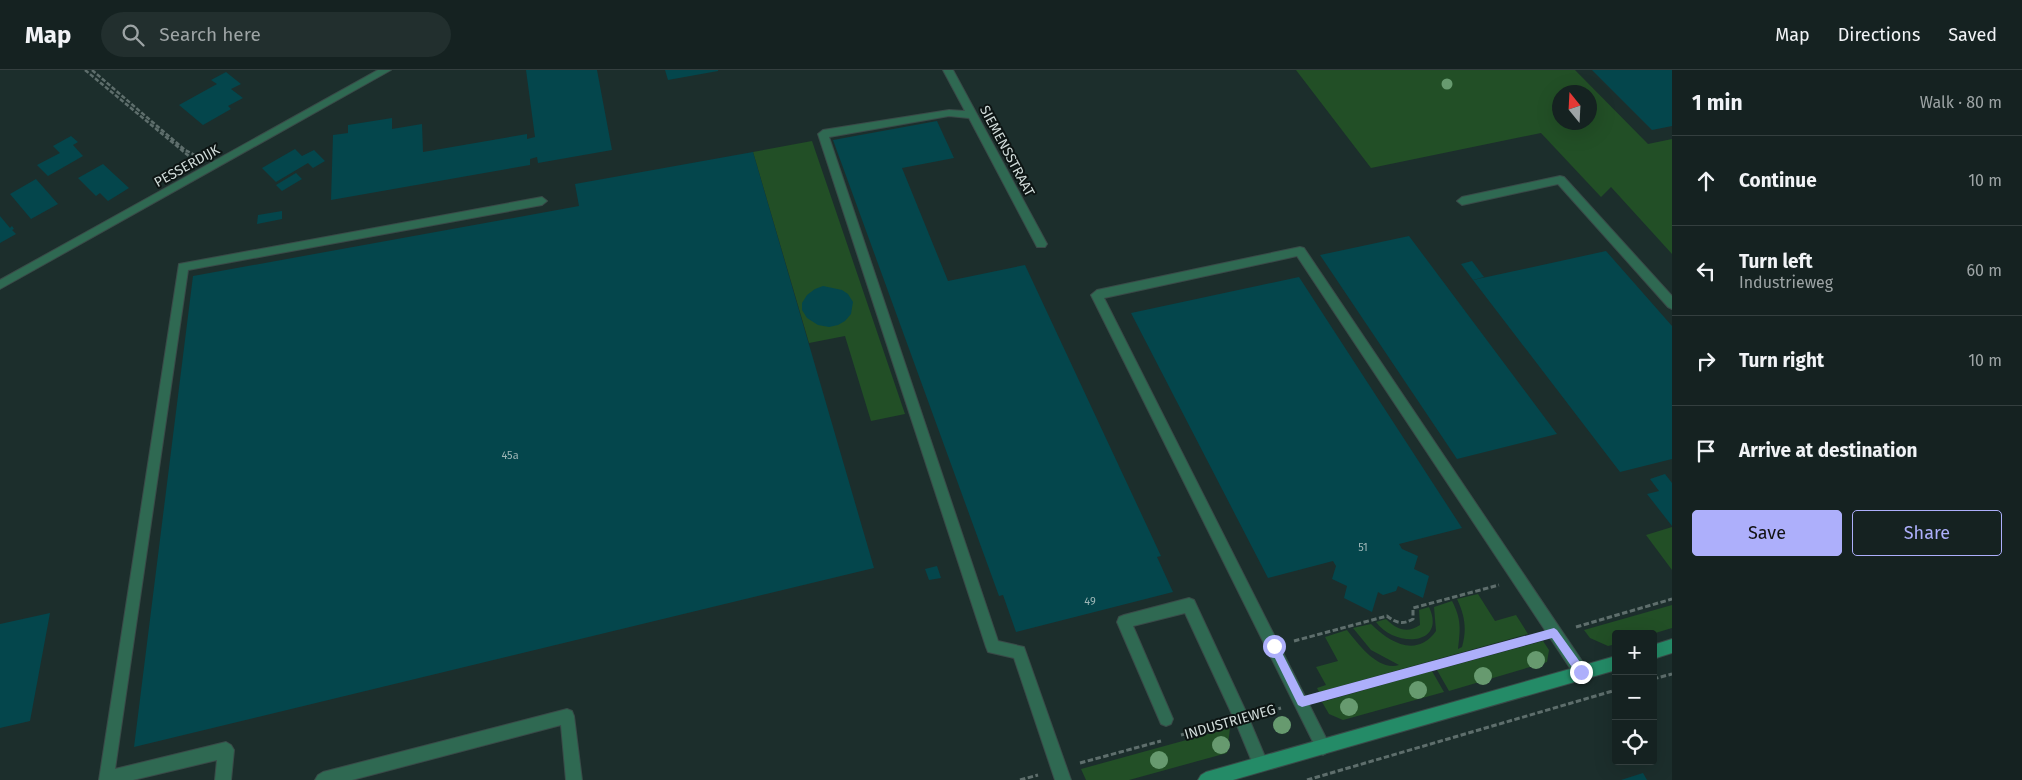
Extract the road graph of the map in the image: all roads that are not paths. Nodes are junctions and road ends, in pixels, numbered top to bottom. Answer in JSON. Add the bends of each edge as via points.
{"nodes":[{"id":1,"x":386,"y":70,"type":"edge"},
{"id":2,"x":948,"y":70,"type":"edge"},
{"id":3,"x":972,"y":115,"type":"junction"},
{"id":4,"x":542,"y":201,"type":"dead end"},
{"id":5,"x":1462,"y":201,"type":"dead end"},
{"id":6,"x":1041,"y":244,"type":"dead end"},
{"id":7,"x":0,"y":285,"type":"edge"},
{"id":8,"x":1672,"y":304,"type":"edge"},
{"id":9,"x":1672,"y":646,"type":"edge"},
{"id":10,"x":1657,"y":651,"type":"edge"},
{"id":11,"x":1612,"y":663,"type":"edge"},
{"id":12,"x":1581,"y":672,"type":"junction"},
{"id":13,"x":1166,"y":719,"type":"dead end"},
{"id":14,"x":1323,"y":747,"type":"junction"},
{"id":15,"x":1260,"y":764,"type":"junction"},
{"id":16,"x":1062,"y":774,"type":"edge"},
{"id":17,"x":223,"y":780,"type":"edge"},
{"id":18,"x":323,"y":780,"type":"edge"},
{"id":19,"x":574,"y":780,"type":"edge"},
{"id":20,"x":1206,"y":780,"type":"edge"}],
"edges":[{"from":1,"to":7,"type":"street","name":"PESSERDIJK"},
{"from":2,"to":3,"type":"street","name":"SIEMENSSTRAAT"},
{"from":3,"to":6,"type":"street","name":"SIEMENSSTRAAT"},
{"from":3,"to":16,"type":"street","via":[[949,113],[823,134],[993,647],[1019,652]]},
{"from":4,"to":17,"type":"street","via":[[184,268],[106,779],[226,750]]},
{"from":5,"to":8,"type":"street","via":[[1560,180]]},
{"from":9,"to":10,"type":"street"},
{"from":11,"to":12,"type":"street"},
{"from":12,"to":14,"type":"street"},
{"from":12,"to":14,"type":"street","via":[[1300,252],[1097,295]]},
{"from":13,"to":15,"type":"street","via":[[1124,622],[1189,605]]},
{"from":14,"to":15,"type":"street"},
{"from":15,"to":20,"type":"street"},
{"from":18,"to":19,"type":"street","via":[[568,716]]}]}
